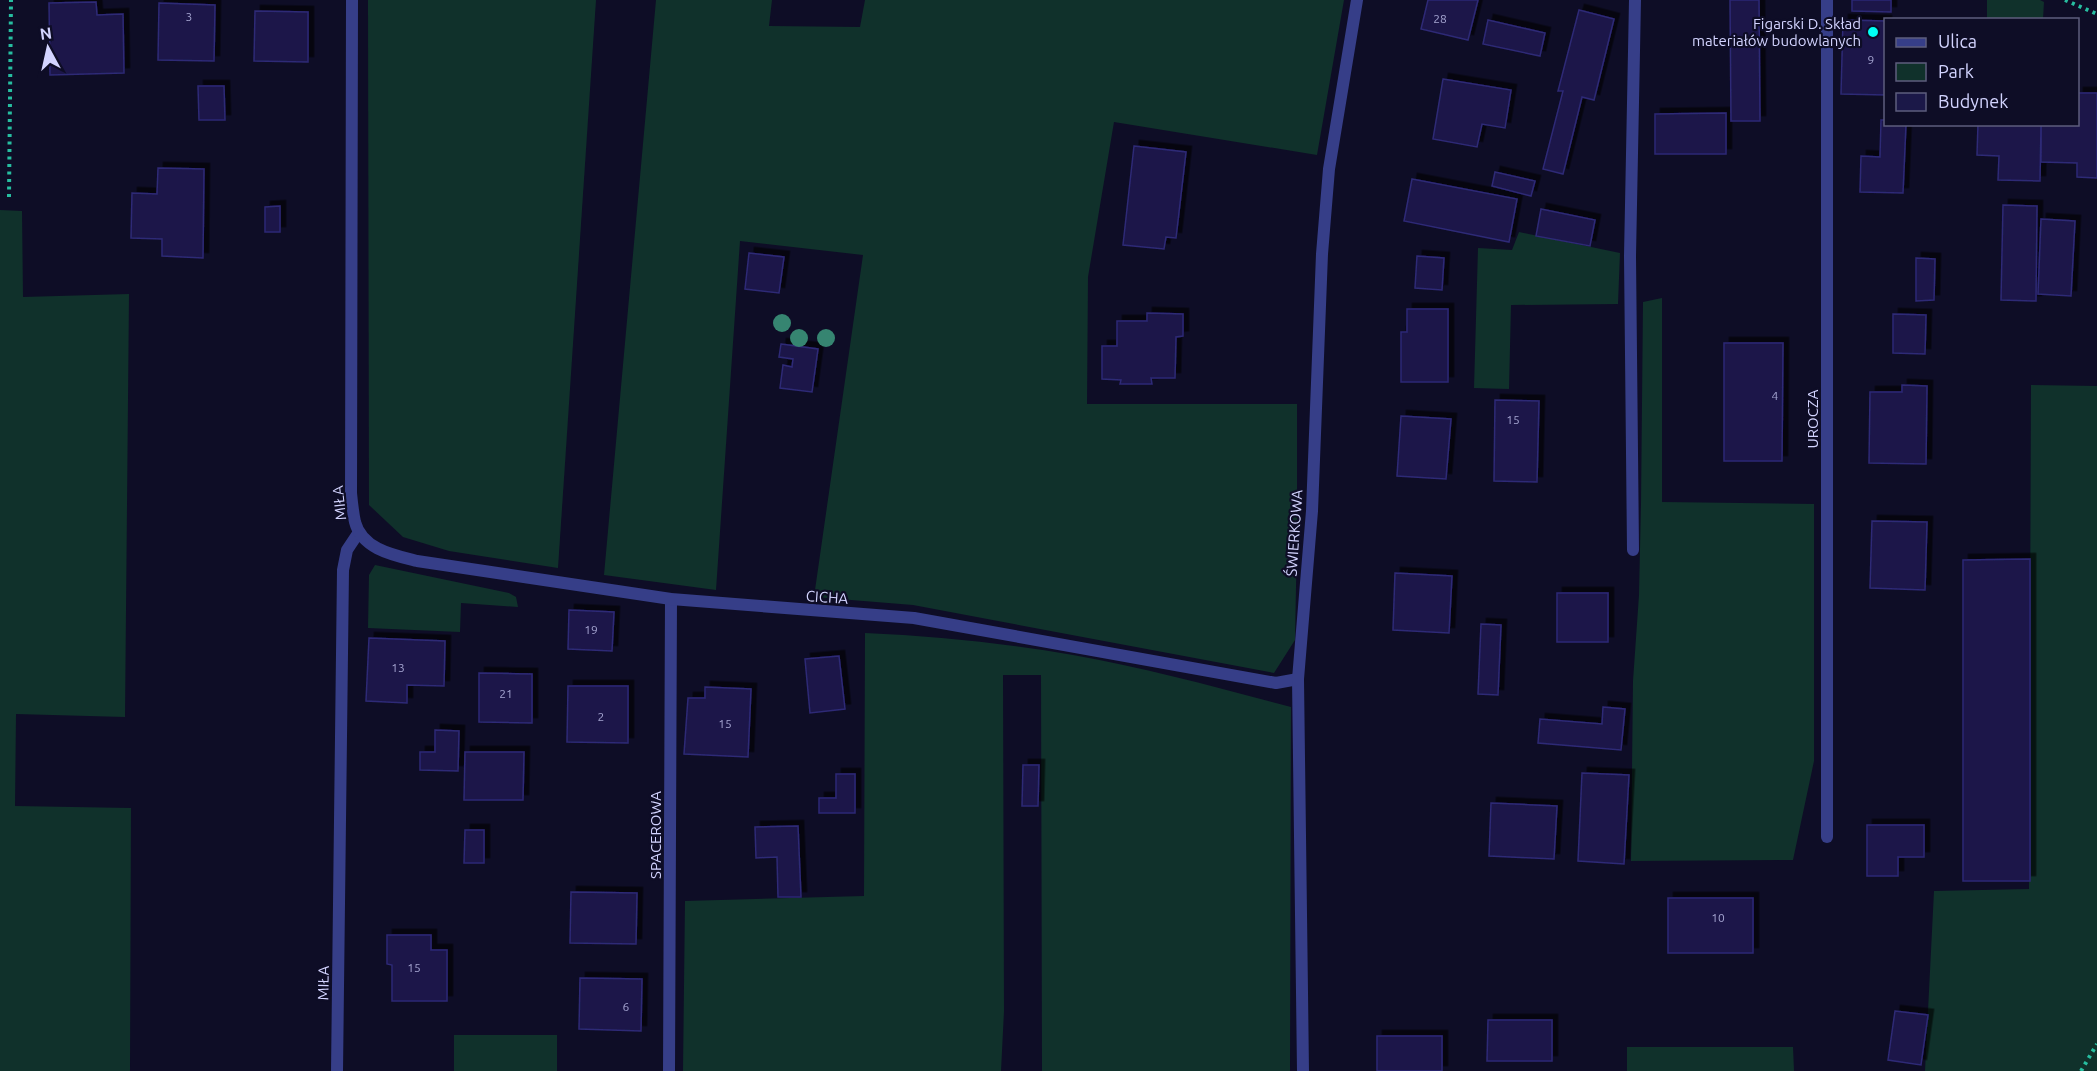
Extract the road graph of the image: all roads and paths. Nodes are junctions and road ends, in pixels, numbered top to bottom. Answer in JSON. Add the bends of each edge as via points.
{"nodes":[{"id":1,"x":11,"y":0,"type":"edge"},
{"id":2,"x":352,"y":0,"type":"edge"},
{"id":3,"x":1357,"y":0,"type":"edge"},
{"id":4,"x":1635,"y":0,"type":"edge"},
{"id":5,"x":1827,"y":0,"type":"edge"},
{"id":6,"x":2065,"y":0,"type":"edge"},
{"id":7,"x":2097,"y":14,"type":"edge"},
{"id":8,"x":9,"y":197,"type":"dead end"},
{"id":9,"x":359,"y":532,"type":"junction"},
{"id":10,"x":1633,"y":550,"type":"dead end"},
{"id":11,"x":671,"y":599,"type":"junction"},
{"id":12,"x":1298,"y":679,"type":"junction"},
{"id":13,"x":1827,"y":837,"type":"dead end"},
{"id":14,"x":2097,"y":1044,"type":"edge"},
{"id":15,"x":337,"y":1071,"type":"edge"},
{"id":16,"x":669,"y":1071,"type":"edge"},
{"id":17,"x":1303,"y":1071,"type":"edge"},
{"id":18,"x":2081,"y":1071,"type":"edge"}],
"edges":[{"from":1,"to":8,"type":"path"},
{"from":2,"to":9,"type":"street","name":"MIŁA","via":[[351,494]]},
{"from":3,"to":12,"type":"street","name":"ŚWIERKOWA","via":[[1329,169],[1312,511]]},
{"from":4,"to":10,"type":"street","via":[[1630,256]]},
{"from":5,"to":13,"type":"street","name":"UROCZA"},
{"from":6,"to":7,"type":"path"},
{"from":9,"to":11,"type":"street","name":"CICHA","via":[[387,553],[417,561]]},
{"from":9,"to":15,"type":"street","name":"MIŁA","via":[[347,550],[343,570]]},
{"from":11,"to":12,"type":"street","name":"CICHA","via":[[914,618],[1276,683]]},
{"from":11,"to":16,"type":"street","name":"SPACEROWA"},
{"from":12,"to":17,"type":"street","name":"ŚWIERKOWA"},
{"from":14,"to":18,"type":"path"}]}
